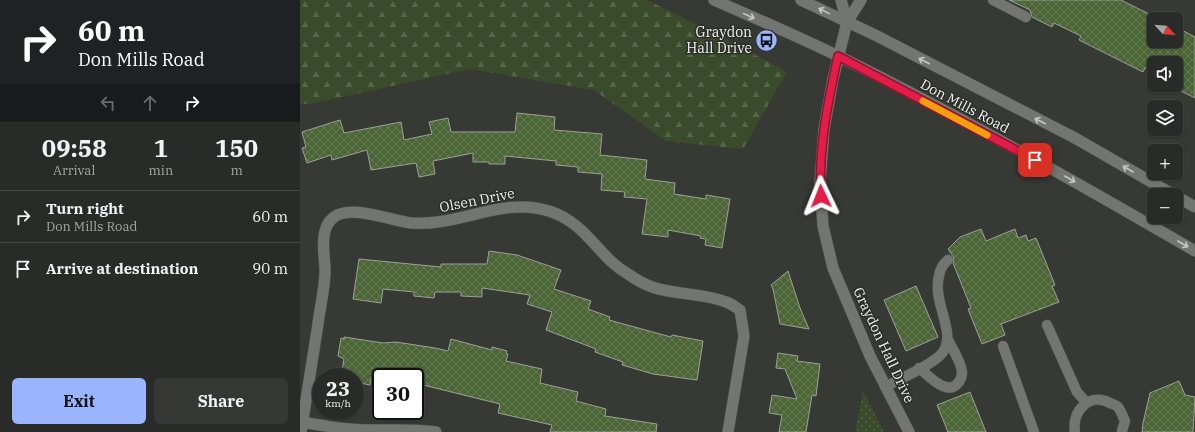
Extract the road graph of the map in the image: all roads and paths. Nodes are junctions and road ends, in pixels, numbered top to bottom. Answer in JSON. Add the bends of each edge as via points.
{"nodes":[{"id":1,"x":714,"y":0,"type":"edge"},
{"id":2,"x":801,"y":0,"type":"edge"},
{"id":3,"x":841,"y":0,"type":"edge"},
{"id":4,"x":861,"y":0,"type":"edge"},
{"id":5,"x":992,"y":0,"type":"edge"},
{"id":6,"x":1026,"y":17,"type":"dead end"},
{"id":7,"x":847,"y":22,"type":"junction"},
{"id":8,"x":838,"y":56,"type":"junction"},
{"id":9,"x":1161,"y":188,"type":"edge"},
{"id":10,"x":1183,"y":200,"type":"edge"},
{"id":11,"x":1195,"y":207,"type":"edge"},
{"id":12,"x":1195,"y":251,"type":"edge"},
{"id":13,"x":948,"y":260,"type":"dead end"},
{"id":14,"x":1047,"y":325,"type":"dead end"},
{"id":15,"x":948,"y":340,"type":"junction"},
{"id":16,"x":1003,"y":346,"type":"dead end"},
{"id":17,"x":919,"y":368,"type":"junction"},
{"id":18,"x":885,"y":387,"type":"junction"},
{"id":19,"x":1086,"y":402,"type":"junction"},
{"id":20,"x":301,"y":426,"type":"edge"},
{"id":21,"x":1122,"y":431,"type":"edge"},
{"id":22,"x":436,"y":432,"type":"edge"},
{"id":23,"x":728,"y":432,"type":"edge"},
{"id":24,"x":909,"y":432,"type":"edge"},
{"id":25,"x":1034,"y":432,"type":"edge"},
{"id":26,"x":1075,"y":432,"type":"edge"}],
"edges":[{"from":1,"to":8,"type":"street","name":"Don Mills Road","one_way":true},
{"from":7,"to":2,"type":"street","name":"Don Mills Road","one_way":true},
{"from":3,"to":7,"type":"street"},
{"from":4,"to":7,"type":"street"},
{"from":5,"to":6,"type":"lane"},
{"from":7,"to":8,"type":"street","name":"Graydon Hall Drive"},
{"from":9,"to":7,"type":"street","name":"Don Mills Road","one_way":true,"via":[[1074,138]]},
{"from":8,"to":12,"type":"street","name":"Don Mills Road","one_way":true,"via":[[1063,175]]},
{"from":8,"to":18,"type":"street","name":"Graydon Hall Drive","via":[[824,129],[820,181],[823,226],[833,268]]},
{"from":10,"to":11,"type":"street","name":"Don Mills Road"},
{"from":13,"to":15,"type":"lane","via":[[944,263],[937,285]]},
{"from":14,"to":19,"type":"lane","via":[[1077,392]]},
{"from":15,"to":17,"type":"lane","via":[[942,354]]},
{"from":15,"to":17,"type":"lane","via":[[962,371],[962,378],[956,385],[949,388],[940,385]]},
{"from":16,"to":25,"type":"lane"},
{"from":17,"to":18,"type":"lane"},
{"from":18,"to":24,"type":"street","name":"Graydon Hall Drive"},
{"from":19,"to":21,"type":"lane","via":[[1102,399],[1118,407],[1125,421]]},
{"from":19,"to":26,"type":"lane","via":[[1076,412]]},
{"from":20,"to":22,"type":"street"},
{"from":20,"to":23,"type":"street","name":"Olsen Drive","via":[[325,273],[326,228],[333,218],[344,213],[356,213],[411,223],[438,223],[496,209],[530,206],[568,220],[589,236],[626,273],[652,287],[727,302],[740,310],[744,336]]}]}
